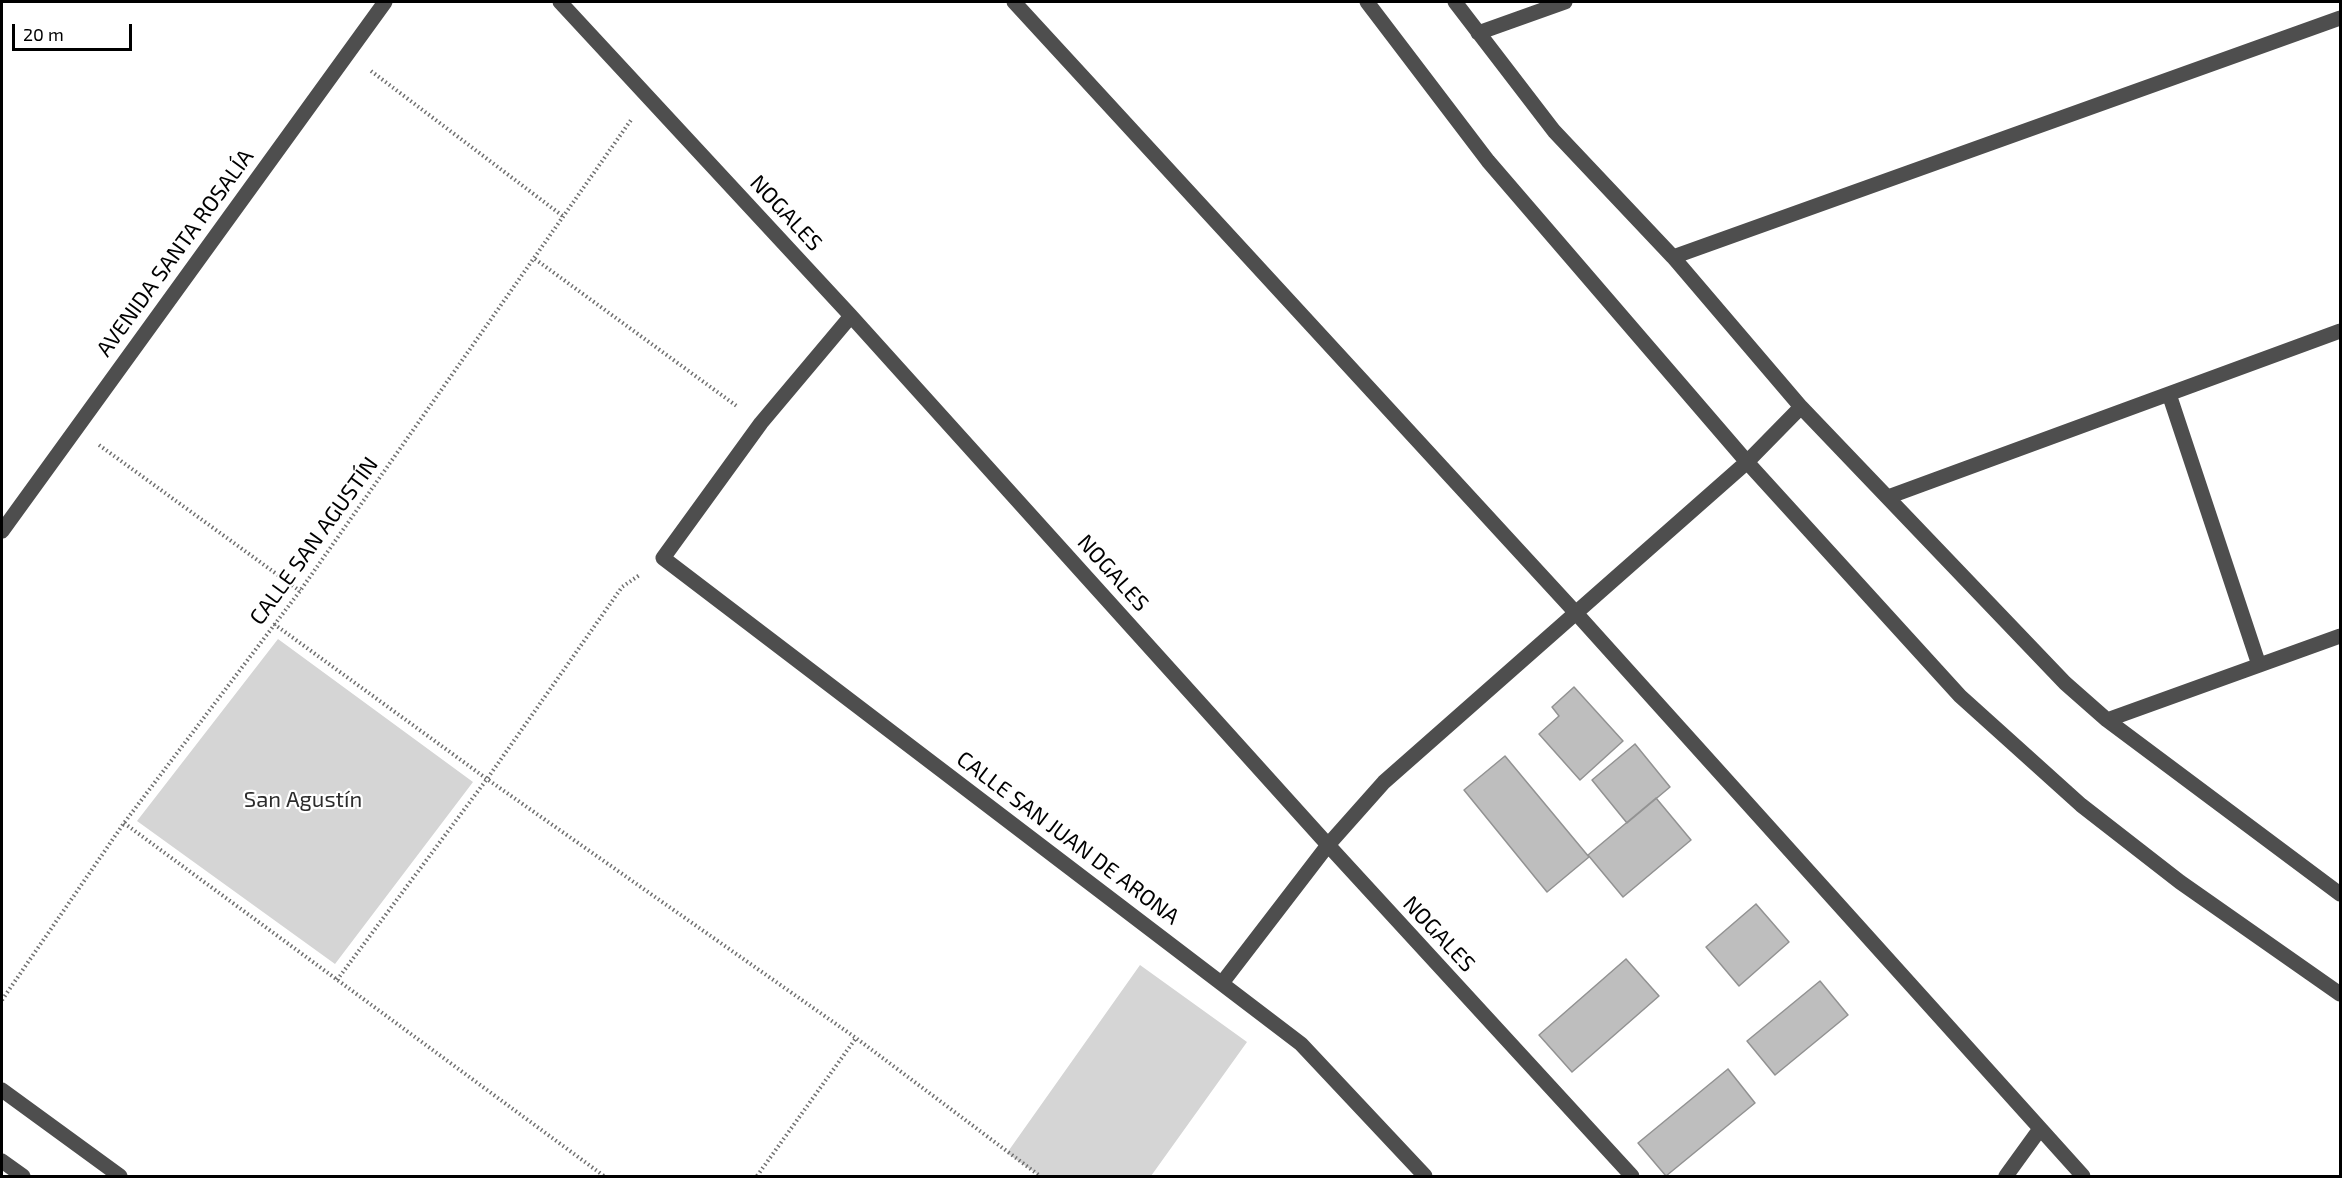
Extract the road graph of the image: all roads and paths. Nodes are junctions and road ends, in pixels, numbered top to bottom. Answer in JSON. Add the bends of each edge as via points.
{"nodes":[{"id":1,"x":385,"y":2,"type":"edge"},
{"id":2,"x":560,"y":2,"type":"edge"},
{"id":3,"x":1014,"y":2,"type":"edge"},
{"id":4,"x":1367,"y":2,"type":"edge"},
{"id":5,"x":1455,"y":2,"type":"edge"},
{"id":6,"x":1565,"y":2,"type":"edge"},
{"id":7,"x":2340,"y":18,"type":"edge"},
{"id":8,"x":1478,"y":33,"type":"junction"},
{"id":9,"x":347,"y":54,"type":"junction"},
{"id":10,"x":647,"y":97,"type":"junction"},
{"id":11,"x":564,"y":217,"type":"junction"},
{"id":12,"x":1673,"y":257,"type":"junction"},
{"id":13,"x":535,"y":259,"type":"junction"},
{"id":14,"x":851,"y":316,"type":"junction"},
{"id":15,"x":2340,"y":332,"type":"edge"},
{"id":16,"x":2169,"y":394,"type":"junction"},
{"id":17,"x":1801,"y":407,"type":"junction"},
{"id":18,"x":761,"y":423,"type":"junction"},
{"id":19,"x":75,"y":428,"type":"junction"},
{"id":20,"x":1747,"y":462,"type":"junction"},
{"id":21,"x":1888,"y":497,"type":"junction"},
{"id":22,"x":2,"y":531,"type":"edge"},
{"id":23,"x":663,"y":558,"type":"junction"},
{"id":24,"x":300,"y":591,"type":"junction"},
{"id":25,"x":1575,"y":613,"type":"junction"},
{"id":26,"x":274,"y":624,"type":"junction"},
{"id":27,"x":2340,"y":636,"type":"edge"},
{"id":28,"x":2259,"y":665,"type":"junction"},
{"id":29,"x":2107,"y":720,"type":"junction"},
{"id":30,"x":488,"y":779,"type":"junction"},
{"id":31,"x":124,"y":823,"type":"junction"},
{"id":32,"x":1328,"y":845,"type":"junction"},
{"id":33,"x":2340,"y":894,"type":"edge"},
{"id":34,"x":337,"y":980,"type":"junction"},
{"id":35,"x":1222,"y":983,"type":"junction"},
{"id":36,"x":2340,"y":994,"type":"edge"},
{"id":37,"x":2,"y":1000,"type":"edge"},
{"id":38,"x":856,"y":1038,"type":"junction"},
{"id":39,"x":2,"y":1090,"type":"edge"},
{"id":40,"x":2040,"y":1129,"type":"junction"},
{"id":41,"x":2,"y":1161,"type":"edge"},
{"id":42,"x":23,"y":1176,"type":"edge"},
{"id":43,"x":120,"y":1176,"type":"edge"},
{"id":44,"x":604,"y":1176,"type":"edge"},
{"id":45,"x":758,"y":1176,"type":"edge"},
{"id":46,"x":1040,"y":1176,"type":"edge"},
{"id":47,"x":1425,"y":1176,"type":"edge"},
{"id":48,"x":1632,"y":1176,"type":"edge"},
{"id":49,"x":2006,"y":1176,"type":"edge"},
{"id":50,"x":2083,"y":1176,"type":"edge"}],
"edges":[{"from":1,"to":9,"type":"street","name":"AVENIDA SANTA ROSALÍA"},
{"from":2,"to":10,"type":"street","name":"NOGALES"},
{"from":3,"to":25,"type":"street"},
{"from":4,"to":20,"type":"street","via":[[1488,161]]},
{"from":5,"to":8,"type":"street"},
{"from":6,"to":8,"type":"street"},
{"from":7,"to":12,"type":"street"},
{"from":8,"to":12,"type":"street","via":[[1554,131]]},
{"from":9,"to":11,"type":"path"},
{"from":9,"to":19,"type":"street","name":"AVENIDA SANTA ROSALÍA"},
{"from":10,"to":11,"type":"path","name":"CALLE SAN AGUSTÍN"},
{"from":10,"to":14,"type":"street","name":"NOGALES"},
{"from":11,"to":13,"type":"path","name":"CALLE SAN AGUSTÍN"},
{"from":12,"to":17,"type":"street"},
{"from":13,"to":18,"type":"path"},
{"from":13,"to":24,"type":"path","name":"CALLE SAN AGUSTÍN"},
{"from":14,"to":18,"type":"street"},
{"from":14,"to":32,"type":"street","name":"NOGALES"},
{"from":15,"to":16,"type":"street"},
{"from":16,"to":21,"type":"street"},
{"from":16,"to":28,"type":"street"},
{"from":17,"to":20,"type":"street"},
{"from":17,"to":21,"type":"street"},
{"from":18,"to":23,"type":"street"},
{"from":19,"to":22,"type":"street","name":"AVENIDA SANTA ROSALÍA"},
{"from":19,"to":24,"type":"path"},
{"from":20,"to":25,"type":"street"},
{"from":20,"to":36,"type":"street","via":[[1960,696],[2081,805],[2180,882]]},
{"from":21,"to":29,"type":"street","via":[[2065,683]]},
{"from":23,"to":30,"type":"path","via":[[622,587]]},
{"from":23,"to":35,"type":"street","name":"CALLE SAN JUAN DE ARONA"},
{"from":24,"to":26,"type":"path","name":"CALLE SAN AGUSTÍN"},
{"from":25,"to":32,"type":"street","via":[[1384,782]]},
{"from":25,"to":40,"type":"street"},
{"from":26,"to":30,"type":"path"},
{"from":26,"to":31,"type":"path","name":"CALLE SAN AGUSTÍN"},
{"from":27,"to":28,"type":"street"},
{"from":28,"to":29,"type":"street"},
{"from":29,"to":33,"type":"street"},
{"from":30,"to":34,"type":"path"},
{"from":30,"to":38,"type":"path"},
{"from":31,"to":34,"type":"path"},
{"from":31,"to":37,"type":"path","name":"CALLE SAN AGUSTÍN"},
{"from":32,"to":35,"type":"street"},
{"from":32,"to":48,"type":"street","name":"NOGALES"},
{"from":34,"to":44,"type":"path"},
{"from":35,"to":47,"type":"street","name":"CALLE SAN JUAN DE ARONA","via":[[1301,1044]]},
{"from":38,"to":45,"type":"path"},
{"from":38,"to":46,"type":"path"},
{"from":39,"to":43,"type":"street"},
{"from":40,"to":49,"type":"street"},
{"from":40,"to":50,"type":"street"},
{"from":41,"to":42,"type":"street"}]}
